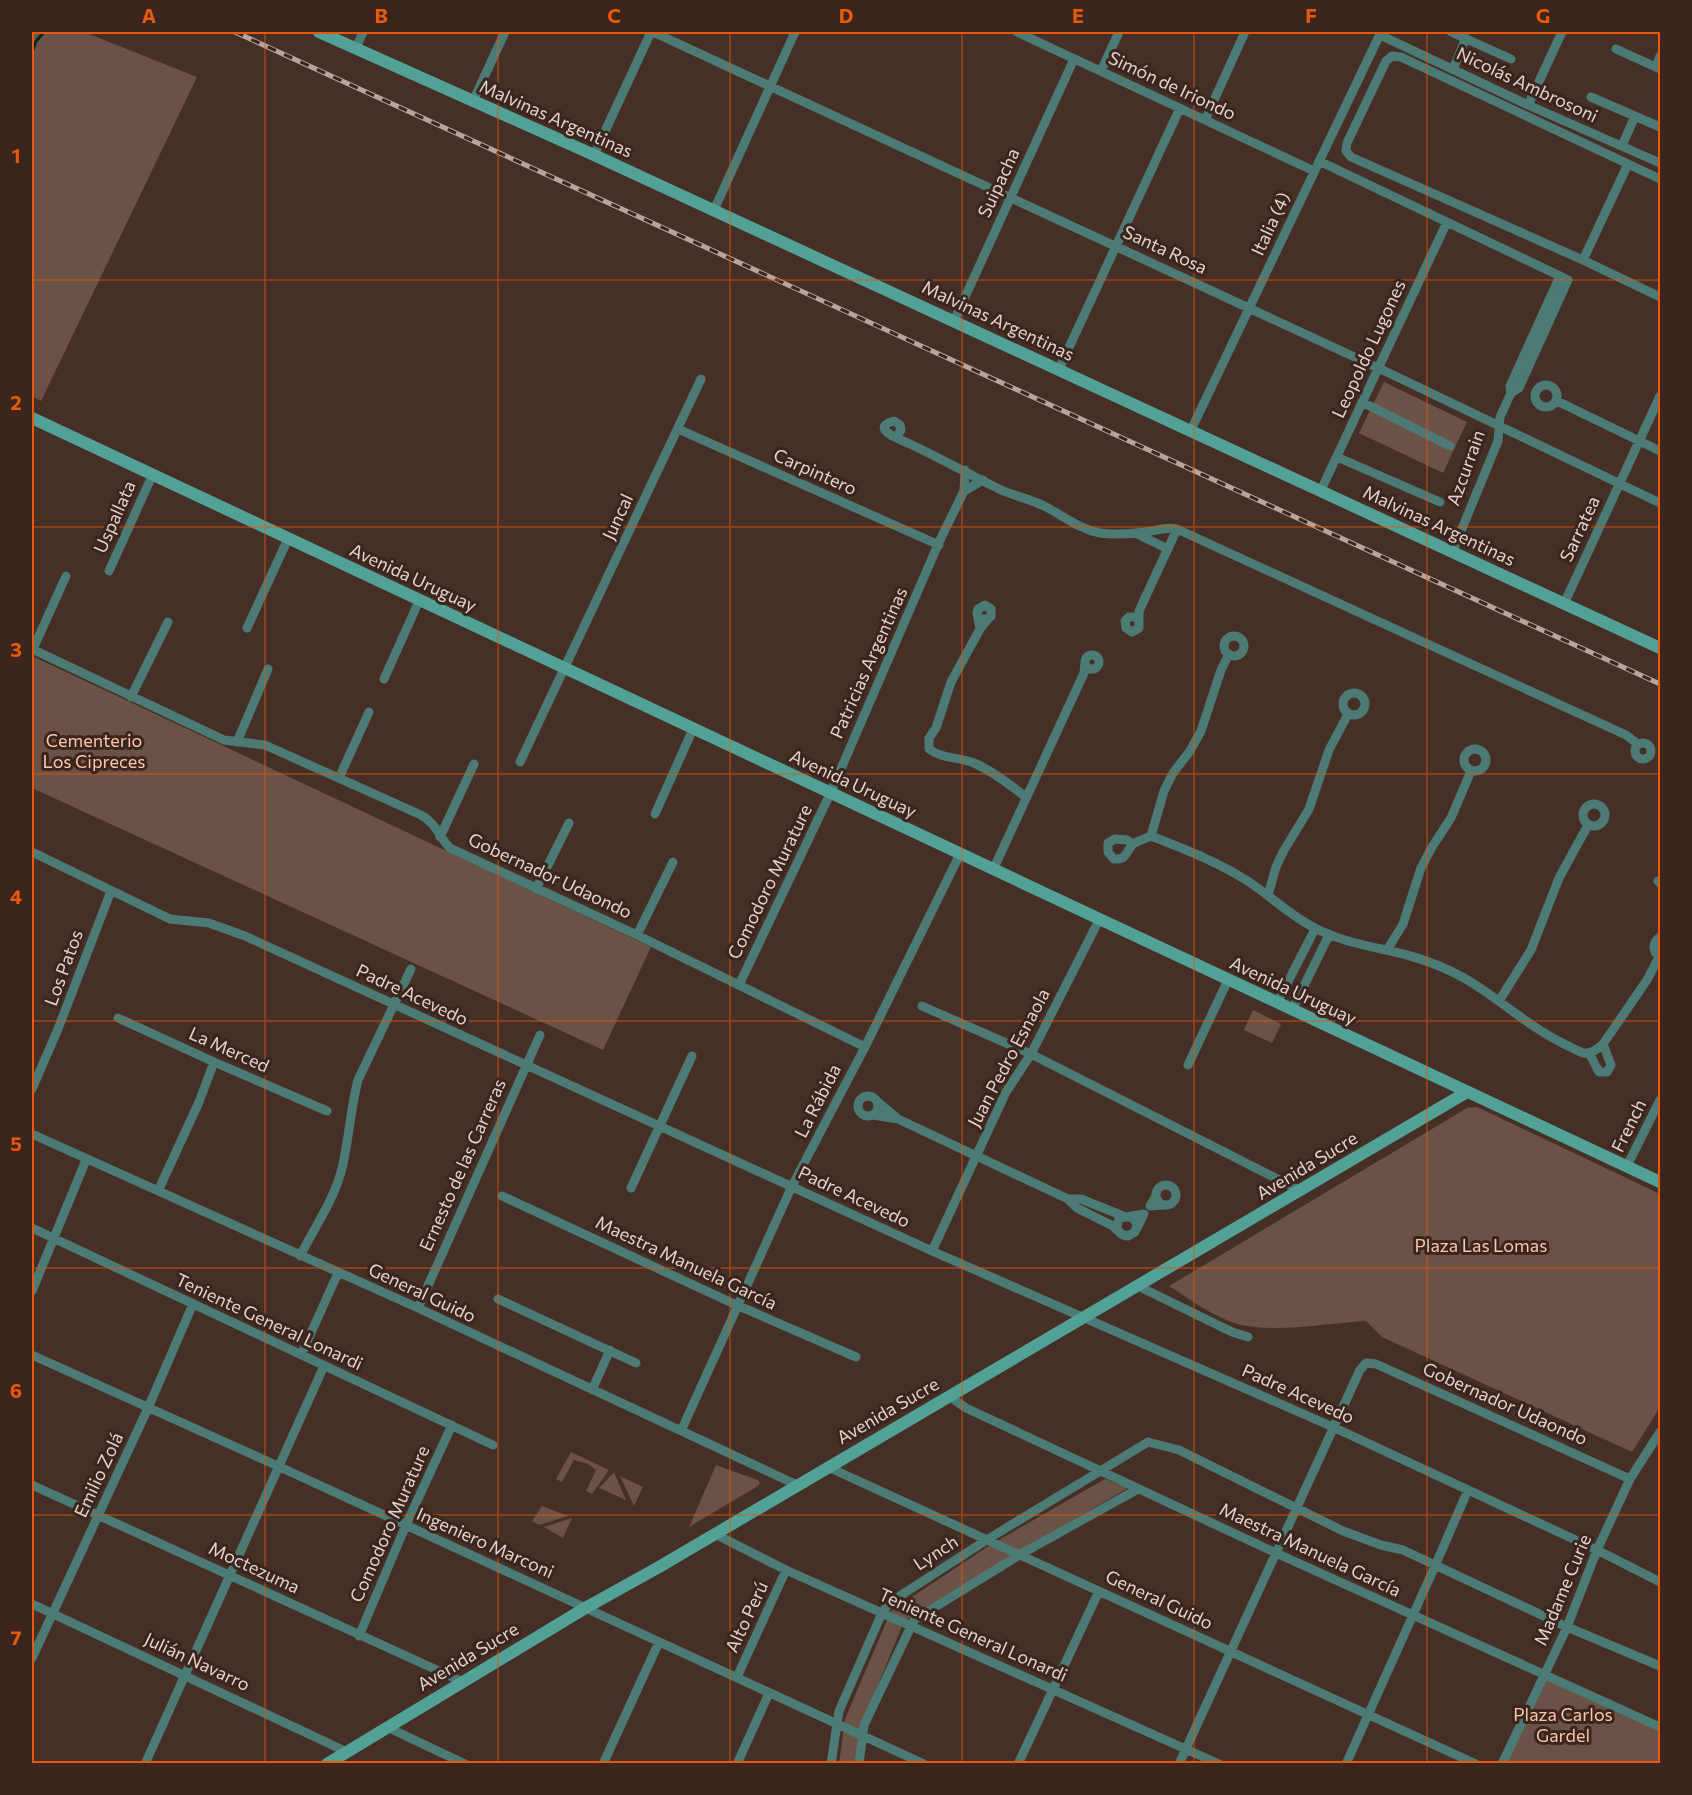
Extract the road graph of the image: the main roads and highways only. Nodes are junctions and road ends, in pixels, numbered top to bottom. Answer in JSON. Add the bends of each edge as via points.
{"nodes":[{"id":1,"x":319,"y":32,"type":"edge"},
{"id":2,"x":32,"y":418,"type":"edge"},
{"id":3,"x":1660,"y":648,"type":"edge"},
{"id":4,"x":1467,"y":1092,"type":"junction"},
{"id":5,"x":1660,"y":1182,"type":"edge"},
{"id":6,"x":327,"y":1764,"type":"edge"}],
"edges":[{"from":1,"to":3,"type":"main road","name":"Malvinas Argentinas","via":[[714,210]]},
{"from":2,"to":4,"type":"main road","name":"Avenida Uruguay"},
{"from":4,"to":5,"type":"main road","name":"Avenida Uruguay"},
{"from":4,"to":6,"type":"main road","name":"Avenida Sucre","via":[[587,1607]]}]}
